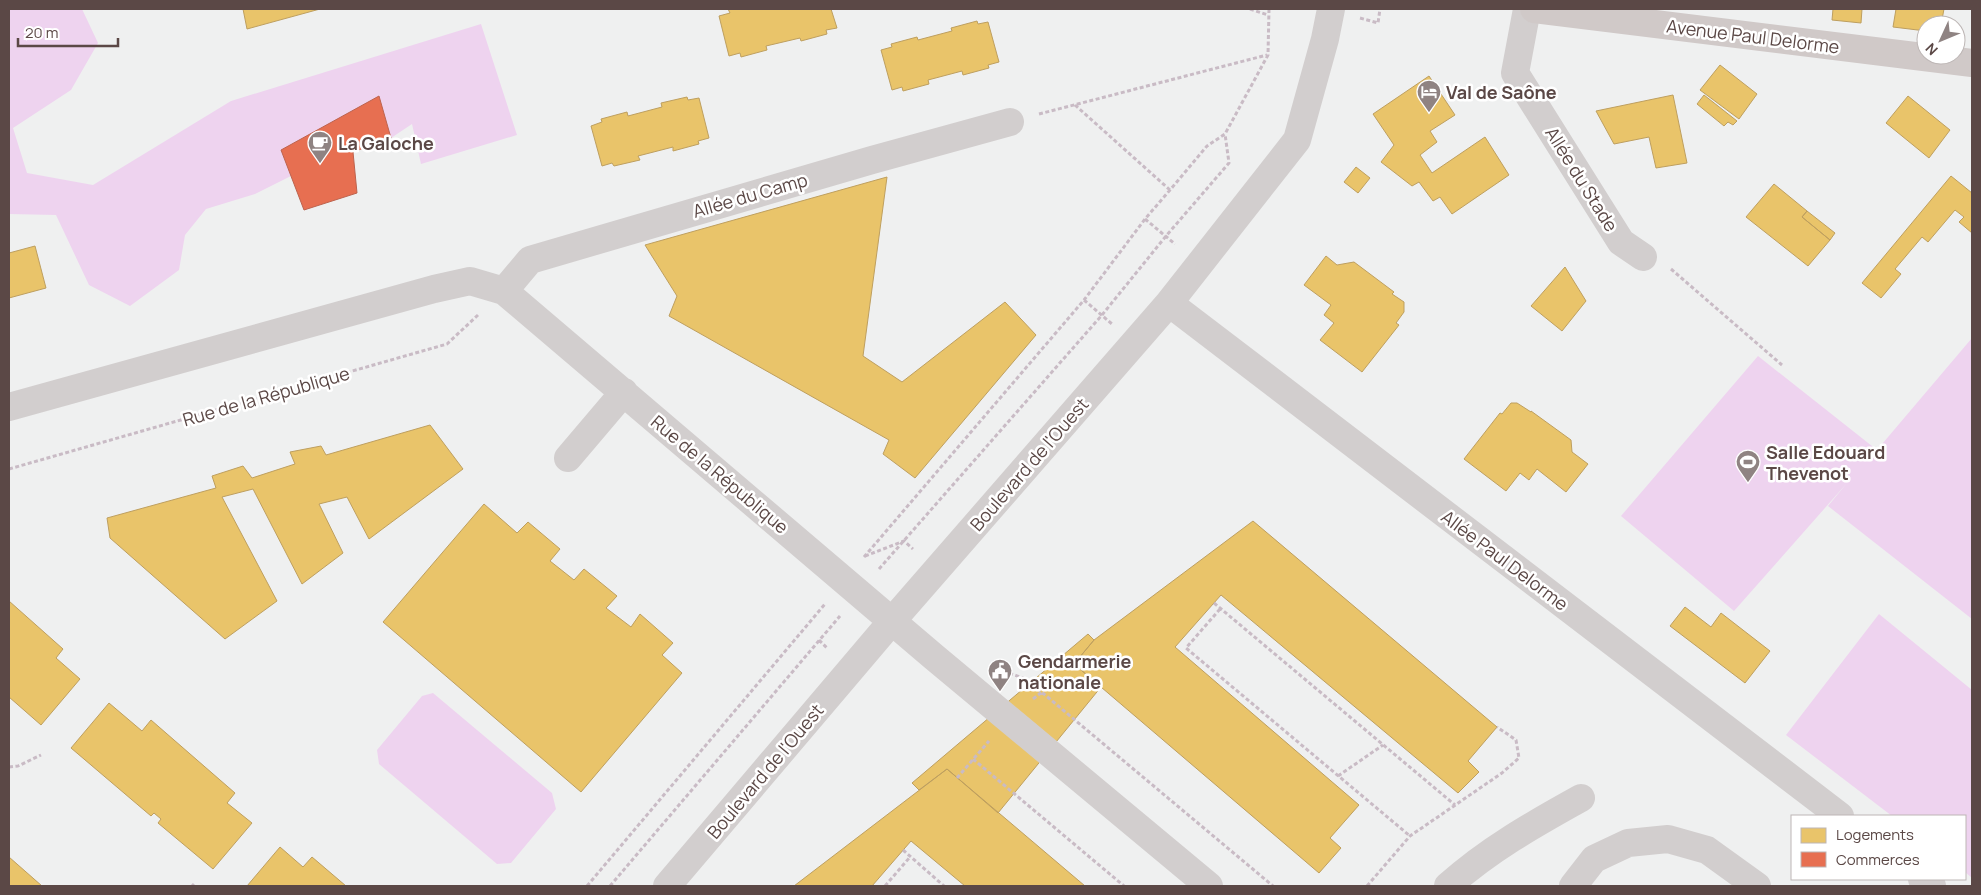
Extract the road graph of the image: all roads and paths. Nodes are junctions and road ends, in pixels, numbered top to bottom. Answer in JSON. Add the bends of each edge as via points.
{"nodes":[{"id":1,"x":1250,"y":9,"type":"edge"},
{"id":2,"x":1269,"y":9,"type":"edge"},
{"id":3,"x":1331,"y":9,"type":"edge"},
{"id":4,"x":1380,"y":9,"type":"edge"},
{"id":5,"x":1527,"y":9,"type":"edge"},
{"id":6,"x":1534,"y":9,"type":"edge"},
{"id":7,"x":1268,"y":15,"type":"junction"},
{"id":8,"x":1378,"y":23,"type":"dead end"},
{"id":9,"x":1268,"y":55,"type":"junction"},
{"id":10,"x":1972,"y":63,"type":"edge"},
{"id":11,"x":1074,"y":105,"type":"junction"},
{"id":12,"x":1010,"y":122,"type":"joint"},
{"id":13,"x":1224,"y":134,"type":"junction"},
{"id":14,"x":1170,"y":190,"type":"junction"},
{"id":15,"x":1644,"y":257,"type":"joint"},
{"id":16,"x":504,"y":291,"type":"junction"},
{"id":17,"x":1169,"y":303,"type":"junction"},
{"id":18,"x":1782,"y":365,"type":"dead end"},
{"id":19,"x":624,"y":392,"type":"junction"},
{"id":20,"x":9,"y":408,"type":"edge"},
{"id":21,"x":568,"y":458,"type":"dead end"},
{"id":22,"x":9,"y":469,"type":"edge"},
{"id":23,"x":904,"y":541,"type":"junction"},
{"id":24,"x":857,"y":550,"type":"dead end"},
{"id":25,"x":864,"y":557,"type":"junction"},
{"id":26,"x":938,"y":568,"type":"junction"},
{"id":27,"x":852,"y":586,"type":"junction"},
{"id":28,"x":1214,"y":603,"type":"dead end"},
{"id":29,"x":1220,"y":609,"type":"junction"},
{"id":30,"x":892,"y":621,"type":"junction"},
{"id":31,"x":998,"y":667,"type":"dead end"},
{"id":32,"x":1497,"y":727,"type":"dead end"},
{"id":33,"x":1383,"y":745,"type":"junction"},
{"id":34,"x":41,"y":755,"type":"dead end"},
{"id":35,"x":973,"y":759,"type":"dead end"},
{"id":36,"x":9,"y":767,"type":"edge"},
{"id":37,"x":1338,"y":776,"type":"junction"},
{"id":38,"x":1581,"y":798,"type":"dead end"},
{"id":39,"x":1455,"y":805,"type":"junction"},
{"id":40,"x":1839,"y":815,"type":"edge"},
{"id":41,"x":1410,"y":836,"type":"junction"},
{"id":42,"x":903,"y":850,"type":"dead end"},
{"id":43,"x":910,"y":857,"type":"junction"},
{"id":44,"x":587,"y":886,"type":"edge"},
{"id":45,"x":610,"y":886,"type":"edge"},
{"id":46,"x":667,"y":886,"type":"edge"},
{"id":47,"x":885,"y":886,"type":"edge"},
{"id":48,"x":944,"y":886,"type":"edge"},
{"id":49,"x":1124,"y":886,"type":"edge"},
{"id":50,"x":1209,"y":886,"type":"edge"},
{"id":51,"x":1273,"y":886,"type":"edge"},
{"id":52,"x":1366,"y":886,"type":"edge"},
{"id":53,"x":1448,"y":886,"type":"edge"},
{"id":54,"x":1573,"y":886,"type":"edge"},
{"id":55,"x":1757,"y":886,"type":"edge"}],
"edges":[{"from":1,"to":7,"type":"path"},
{"from":2,"to":7,"type":"path"},
{"from":3,"to":17,"type":"street","name":"Boulevard de l'Ouest","via":[[1297,140]]},
{"from":4,"to":8,"type":"path"},
{"from":5,"to":15,"type":"street","name":"Allée du Stade","via":[[1515,73],[1621,242]]},
{"from":6,"to":10,"type":"main road","name":"Avenue Paul Delorme"},
{"from":7,"to":9,"type":"path"},
{"from":9,"to":11,"type":"path"},
{"from":9,"to":13,"type":"path"},
{"from":11,"to":12,"type":"path"},
{"from":11,"to":14,"type":"path"},
{"from":12,"to":16,"type":"street","name":"Allée du Camp","via":[[530,260]]},
{"from":13,"to":14,"type":"path","via":[[1208,146]]},
{"from":13,"to":23,"type":"path","via":[[1229,162],[1102,315]]},
{"from":14,"to":25,"type":"path","via":[[1084,300]]},
{"from":15,"to":18,"type":"path","via":[[1666,265]]},
{"from":16,"to":19,"type":"street","name":"Rue de la République"},
{"from":16,"to":20,"type":"street","name":"Rue de la République","via":[[470,281],[452,285]]},
{"from":16,"to":22,"type":"path","name":"Rue de la République","via":[[447,344]]},
{"from":17,"to":26,"type":"street","name":"Boulevard de l'Ouest"},
{"from":17,"to":40,"type":"street","name":"Allée Paul Delorme"},
{"from":19,"to":21,"type":"street"},
{"from":19,"to":27,"type":"street","name":"Rue de la République"},
{"from":23,"to":25,"type":"path"},
{"from":23,"to":26,"type":"path"},
{"from":23,"to":27,"type":"path"},
{"from":24,"to":25,"type":"path"},
{"from":25,"to":27,"type":"path"},
{"from":26,"to":30,"type":"street","name":"Boulevard de l'Ouest"},
{"from":27,"to":30,"type":"street","name":"Rue de la République"},
{"from":27,"to":44,"type":"path"},
{"from":27,"to":45,"type":"path"},
{"from":28,"to":29,"type":"path"},
{"from":29,"to":33,"type":"path"},
{"from":29,"to":37,"type":"path","via":[[1186,648]]},
{"from":30,"to":46,"type":"street","name":"Boulevard de l'Ouest"},
{"from":30,"to":50,"type":"street","name":"Rue de la République"},
{"from":31,"to":51,"type":"path","via":[[1026,679]]},
{"from":32,"to":39,"type":"path","via":[[1516,740],[1519,758]]},
{"from":33,"to":37,"type":"path"},
{"from":33,"to":39,"type":"path"},
{"from":34,"to":36,"type":"path"},
{"from":35,"to":49,"type":"path"},
{"from":37,"to":41,"type":"path"},
{"from":38,"to":53,"type":"street","via":[[1525,828],[1470,866]]},
{"from":39,"to":41,"type":"path"},
{"from":41,"to":52,"type":"path"},
{"from":42,"to":43,"type":"path"},
{"from":43,"to":47,"type":"path"},
{"from":43,"to":48,"type":"path"},
{"from":54,"to":55,"type":"street","via":[[1594,859],[1628,843],[1668,839],[1707,850]]}]}
